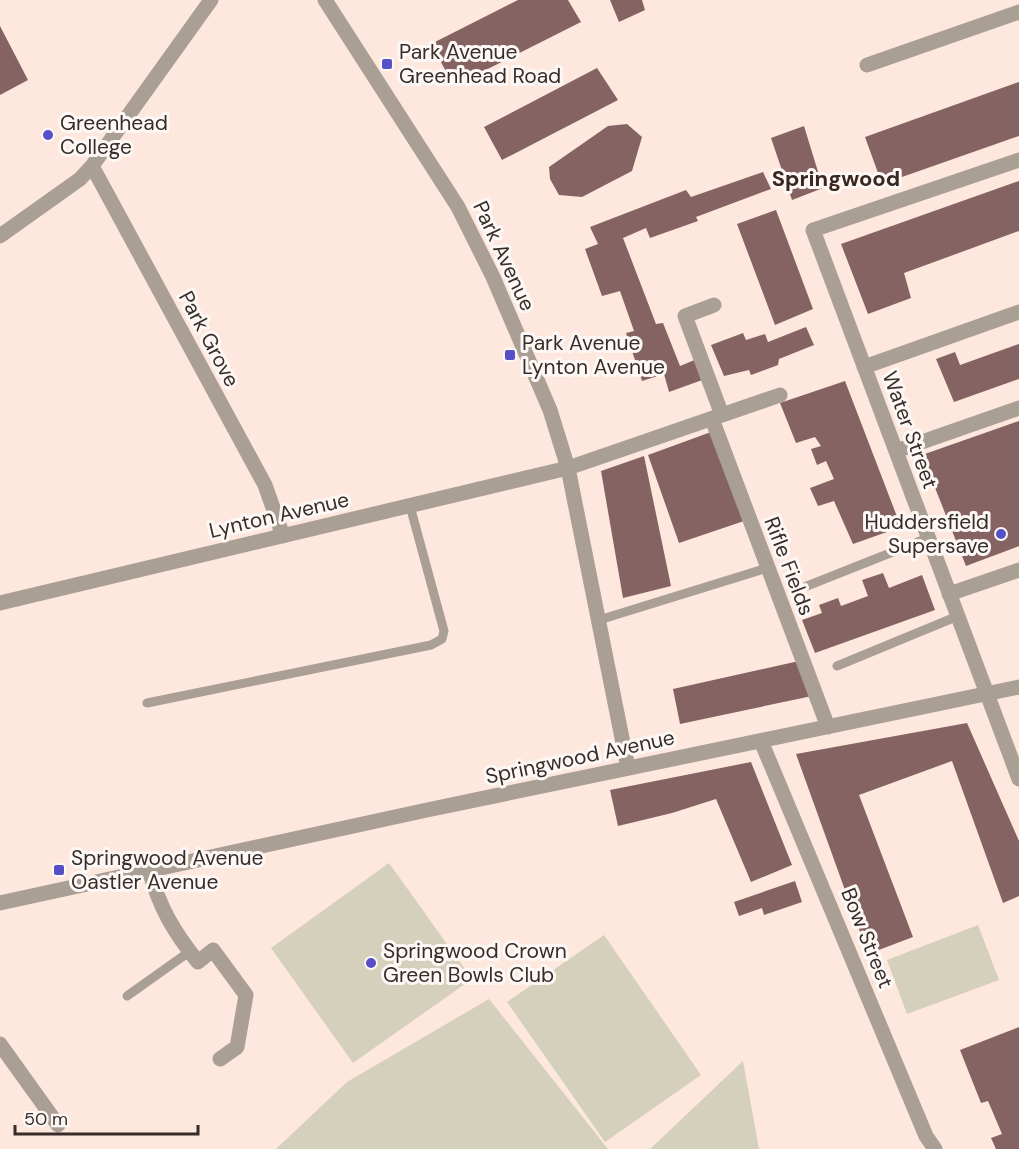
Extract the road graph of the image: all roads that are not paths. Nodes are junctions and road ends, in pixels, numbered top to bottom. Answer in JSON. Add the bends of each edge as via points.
{"nodes":[{"id":1,"x":211,"y":0,"type":"edge"},
{"id":2,"x":325,"y":0,"type":"edge"},
{"id":3,"x":1019,"y":12,"type":"edge"},
{"id":4,"x":867,"y":65,"type":"dead end"},
{"id":5,"x":1019,"y":160,"type":"edge"},
{"id":6,"x":92,"y":166,"type":"junction"},
{"id":7,"x":0,"y":236,"type":"edge"},
{"id":8,"x":714,"y":304,"type":"dead end"},
{"id":9,"x":1019,"y":312,"type":"edge"},
{"id":10,"x":864,"y":367,"type":"junction"},
{"id":11,"x":780,"y":395,"type":"dead end"},
{"id":12,"x":1019,"y":408,"type":"edge"},
{"id":13,"x":717,"y":417,"type":"junction"},
{"id":14,"x":896,"y":451,"type":"junction"},
{"id":15,"x":568,"y":468,"type":"junction"},
{"id":16,"x":410,"y":506,"type":"junction"},
{"id":17,"x":283,"y":536,"type":"junction"},
{"id":18,"x":928,"y":538,"type":"junction"},
{"id":19,"x":767,"y":568,"type":"junction"},
{"id":20,"x":1019,"y":570,"type":"edge"},
{"id":21,"x":807,"y":586,"type":"dead end"},
{"id":22,"x":949,"y":594,"type":"junction"},
{"id":23,"x":0,"y":603,"type":"edge"},
{"id":24,"x":958,"y":616,"type":"junction"},
{"id":25,"x":599,"y":620,"type":"junction"},
{"id":26,"x":837,"y":666,"type":"dead end"},
{"id":27,"x":1019,"y":687,"type":"edge"},
{"id":28,"x":987,"y":694,"type":"junction"},
{"id":29,"x":147,"y":703,"type":"dead end"},
{"id":30,"x":828,"y":728,"type":"junction"},
{"id":31,"x":761,"y":741,"type":"junction"},
{"id":32,"x":627,"y":768,"type":"junction"},
{"id":33,"x":1019,"y":779,"type":"edge"},
{"id":34,"x":149,"y":870,"type":"junction"},
{"id":35,"x":0,"y":903,"type":"edge"},
{"id":36,"x":189,"y":952,"type":"junction"},
{"id":37,"x":127,"y":996,"type":"dead end"},
{"id":38,"x":0,"y":1044,"type":"edge"},
{"id":39,"x":220,"y":1059,"type":"dead end"},
{"id":40,"x":58,"y":1125,"type":"dead end"},
{"id":41,"x":935,"y":1149,"type":"edge"}],
"edges":[{"from":1,"to":6,"type":"street"},
{"from":2,"to":15,"type":"street","name":"Park Avenue","via":[[458,207],[550,410]]},
{"from":3,"to":4,"type":"street"},
{"from":5,"to":10,"type":"street","name":"Water Street","via":[[813,230]]},
{"from":6,"to":7,"type":"street"},
{"from":6,"to":17,"type":"street","name":"Park Grove","via":[[265,485]]},
{"from":8,"to":13,"type":"street","name":"Rifle Fields","via":[[685,316]]},
{"from":9,"to":10,"type":"street"},
{"from":10,"to":14,"type":"street","name":"Water Street"},
{"from":11,"to":13,"type":"street"},
{"from":12,"to":14,"type":"street"},
{"from":13,"to":15,"type":"street"},
{"from":13,"to":19,"type":"street","name":"Rifle Fields"},
{"from":14,"to":18,"type":"street","name":"Water Street"},
{"from":15,"to":16,"type":"street","name":"Lynton Avenue"},
{"from":15,"to":25,"type":"street","name":"Park Avenue"},
{"from":16,"to":17,"type":"street","name":"Lynton Avenue"},
{"from":16,"to":29,"type":"lane","via":[[444,631],[442,639],[431,645]]},
{"from":17,"to":23,"type":"street","name":"Lynton Avenue"},
{"from":18,"to":21,"type":"lane"},
{"from":18,"to":22,"type":"street","name":"Water Street"},
{"from":19,"to":25,"type":"lane"},
{"from":19,"to":30,"type":"street","name":"Rifle Fields"},
{"from":20,"to":22,"type":"street"},
{"from":22,"to":24,"type":"street","name":"Water Street"},
{"from":24,"to":26,"type":"lane"},
{"from":24,"to":28,"type":"street","name":"Water Street"},
{"from":25,"to":32,"type":"street","name":"Park Avenue"},
{"from":27,"to":28,"type":"street","name":"Springwood Avenue"},
{"from":28,"to":30,"type":"street","name":"Springwood Avenue"},
{"from":28,"to":33,"type":"street","name":"Water Street"},
{"from":30,"to":31,"type":"street","name":"Springwood Avenue"},
{"from":31,"to":32,"type":"street","name":"Springwood Avenue"},
{"from":31,"to":41,"type":"street","name":"Bow Street","via":[[926,1136]]},
{"from":32,"to":34,"type":"street","name":"Springwood Avenue"},
{"from":34,"to":35,"type":"street","name":"Springwood Avenue"},
{"from":34,"to":36,"type":"street","via":[[159,905]]},
{"from":36,"to":37,"type":"lane"},
{"from":36,"to":39,"type":"street","via":[[198,962],[213,950],[246,995],[237,1047]]},
{"from":38,"to":40,"type":"street"}]}
